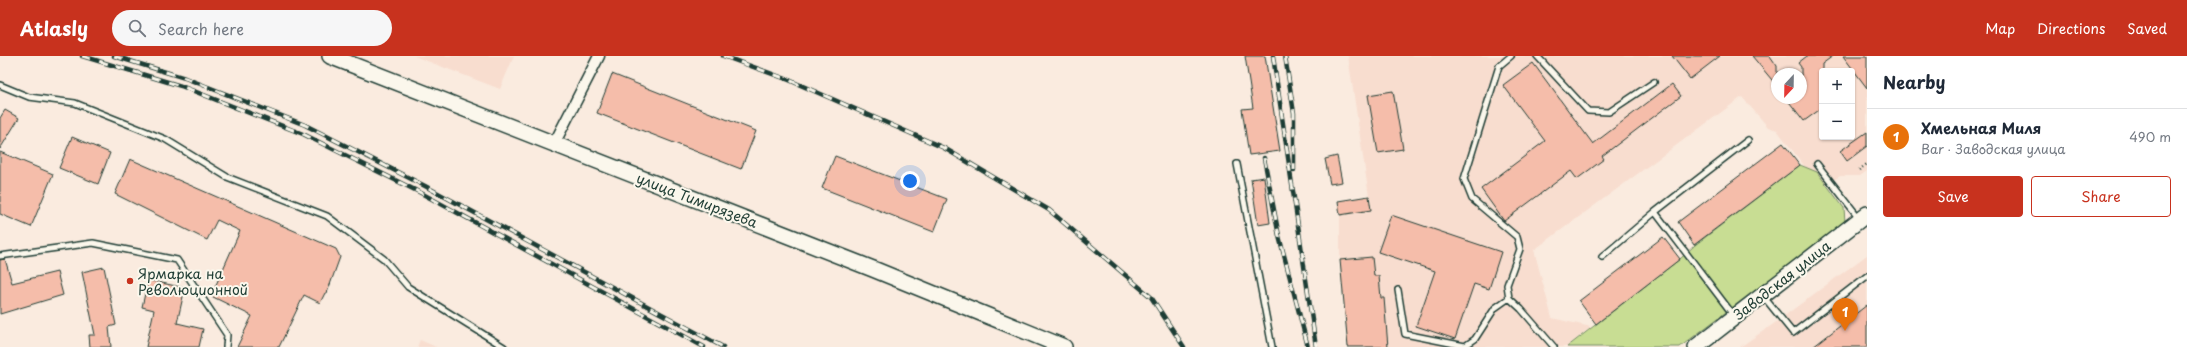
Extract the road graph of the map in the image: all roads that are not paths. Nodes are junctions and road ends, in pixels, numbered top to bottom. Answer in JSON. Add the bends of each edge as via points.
{"nodes":[{"id":1,"x":330,"y":56,"type":"edge"},
{"id":2,"x":599,"y":56,"type":"edge"},
{"id":3,"x":1510,"y":56,"type":"edge"},
{"id":4,"x":1538,"y":56,"type":"edge"},
{"id":5,"x":1654,"y":82,"type":"dead end"},
{"id":6,"x":0,"y":86,"type":"edge"},
{"id":7,"x":1748,"y":140,"type":"dead end"},
{"id":8,"x":554,"y":144,"type":"junction"},
{"id":9,"x":1237,"y":164,"type":"dead end"},
{"id":10,"x":1817,"y":164,"type":"dead end"},
{"id":11,"x":1655,"y":212,"type":"junction"},
{"id":12,"x":1864,"y":216,"type":"edge"},
{"id":13,"x":0,"y":256,"type":"edge"},
{"id":14,"x":1602,"y":257,"type":"dead end"},
{"id":15,"x":1867,"y":276,"type":"edge"},
{"id":16,"x":1398,"y":290,"type":"dead end"},
{"id":17,"x":1762,"y":295,"type":"junction"},
{"id":18,"x":1509,"y":298,"type":"junction"},
{"id":19,"x":1735,"y":317,"type":"junction"},
{"id":20,"x":226,"y":347,"type":"edge"},
{"id":21,"x":504,"y":347,"type":"edge"},
{"id":22,"x":1064,"y":347,"type":"edge"},
{"id":23,"x":1272,"y":347,"type":"edge"},
{"id":24,"x":1554,"y":347,"type":"edge"},
{"id":25,"x":1696,"y":347,"type":"edge"}],
"edges":[{"from":1,"to":8,"type":"main road","name":"улица Тимирязева"},
{"from":2,"to":8,"type":"street"},
{"from":3,"to":18,"type":"lane","via":[[1498,66],[1464,179],[1472,199],[1517,237],[1520,249],[1507,285]]},
{"from":4,"to":5,"type":"lane","via":[[1588,111],[1609,112]]},
{"from":6,"to":21,"type":"lane","via":[[29,97],[75,103],[165,139],[227,177],[327,216],[384,259],[408,287]]},
{"from":7,"to":11,"type":"lane"},
{"from":8,"to":22,"type":"main road","name":"улица Тимирязева"},
{"from":9,"to":23,"type":"lane"},
{"from":10,"to":12,"type":"lane"},
{"from":11,"to":14,"type":"lane"},
{"from":11,"to":19,"type":"lane"},
{"from":12,"to":17,"type":"main road","name":"Заводская улица"},
{"from":13,"to":20,"type":"lane","via":[[93,242],[177,260],[227,335]]},
{"from":15,"to":17,"type":"lane","via":[[1793,333]]},
{"from":16,"to":18,"type":"lane","via":[[1405,334],[1465,346],[1475,339],[1496,308]]},
{"from":17,"to":19,"type":"main road","name":"Заводская улица"},
{"from":18,"to":24,"type":"lane"},
{"from":19,"to":25,"type":"main road","name":"Заводская улица"}]}
